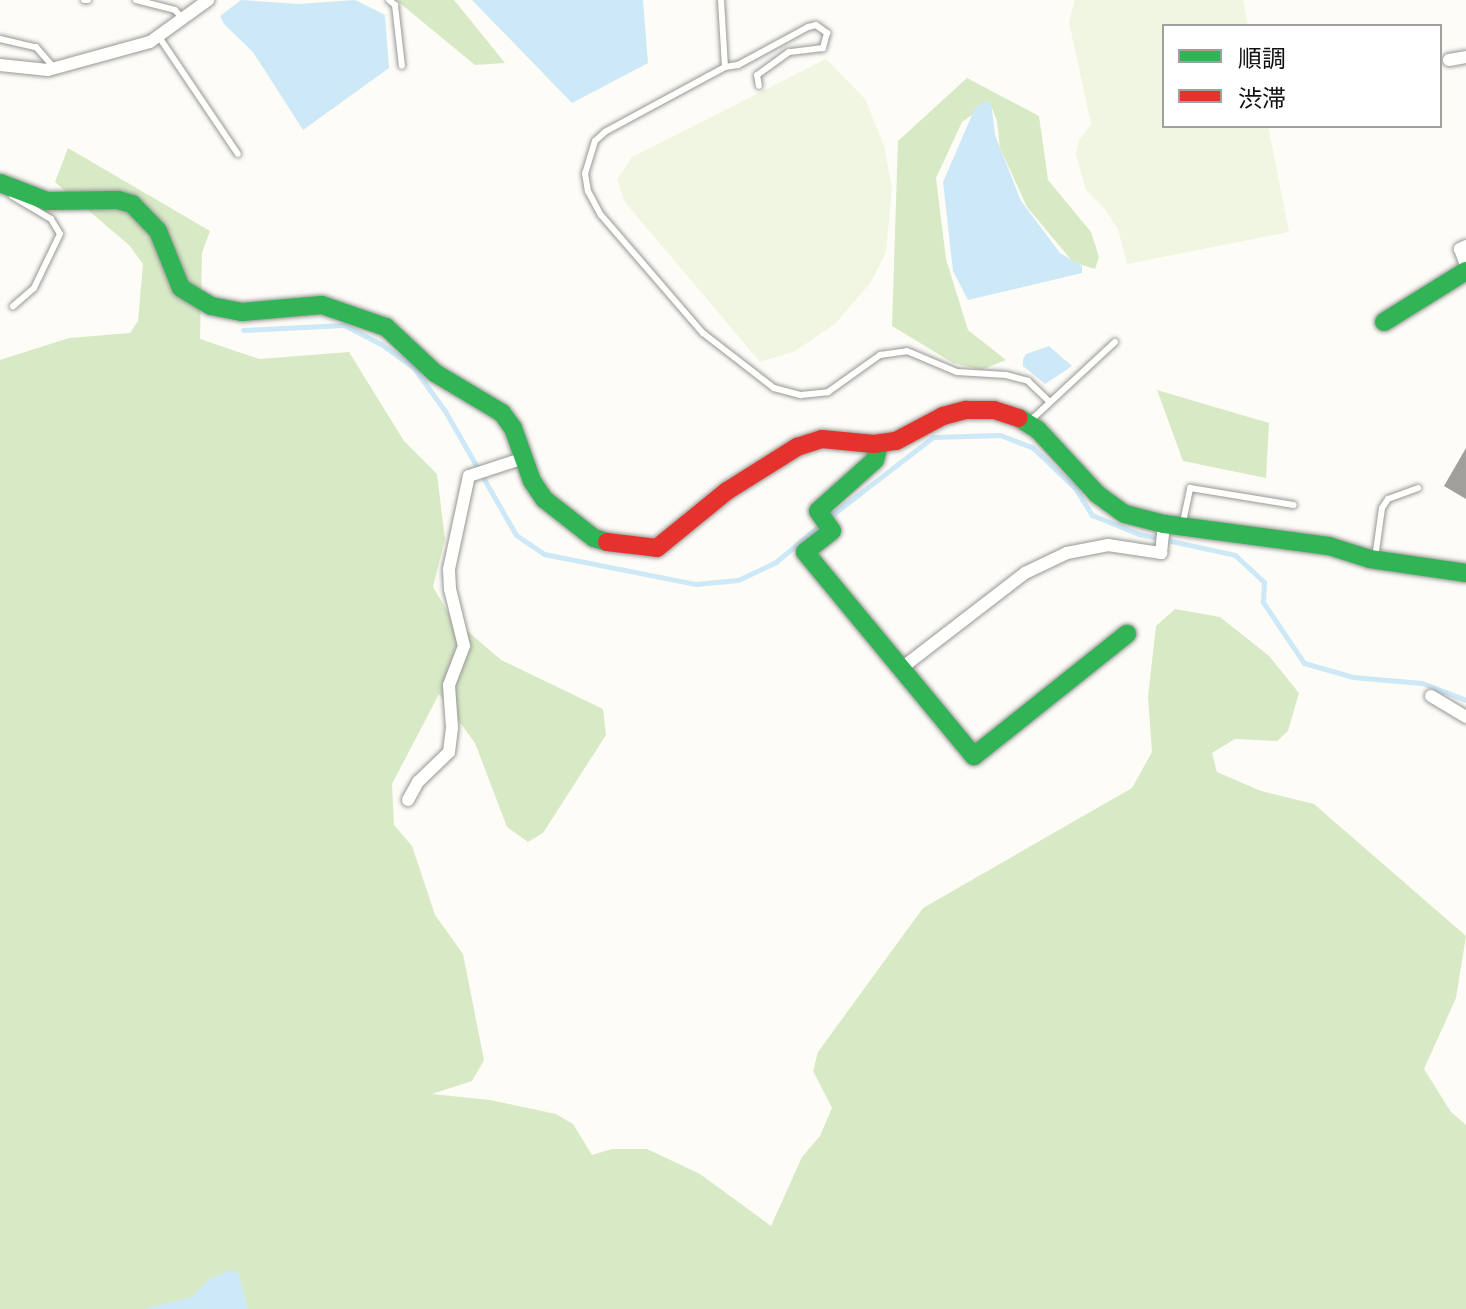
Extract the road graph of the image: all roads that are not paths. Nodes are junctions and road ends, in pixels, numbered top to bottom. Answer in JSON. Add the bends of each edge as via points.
{"nodes":[{"id":1,"x":136,"y":0,"type":"edge"},
{"id":2,"x":208,"y":0,"type":"edge"},
{"id":3,"x":389,"y":0,"type":"edge"},
{"id":4,"x":721,"y":0,"type":"edge"},
{"id":5,"x":183,"y":19,"type":"junction"},
{"id":6,"x":159,"y":37,"type":"junction"},
{"id":7,"x":0,"y":39,"type":"edge"},
{"id":8,"x":1466,"y":57,"type":"edge"},
{"id":9,"x":1449,"y":60,"type":"dead end"},
{"id":10,"x":0,"y":65,"type":"edge"},
{"id":11,"x":402,"y":66,"type":"dead end"},
{"id":12,"x":725,"y":67,"type":"junction"},
{"id":13,"x":55,"y":69,"type":"junction"},
{"id":14,"x":759,"y":86,"type":"dead end"},
{"id":15,"x":238,"y":154,"type":"dead end"},
{"id":16,"x":0,"y":183,"type":"edge"},
{"id":17,"x":0,"y":190,"type":"edge"},
{"id":18,"x":1466,"y":246,"type":"edge"},
{"id":19,"x":1466,"y":265,"type":"edge"},
{"id":20,"x":1466,"y":271,"type":"edge"},
{"id":21,"x":13,"y":306,"type":"dead end"},
{"id":22,"x":1384,"y":322,"type":"dead end"},
{"id":23,"x":1115,"y":342,"type":"dead end"},
{"id":24,"x":1050,"y":402,"type":"junction"},
{"id":25,"x":1027,"y":423,"type":"junction"},
{"id":26,"x":879,"y":444,"type":"junction"},
{"id":27,"x":524,"y":458,"type":"junction"},
{"id":28,"x":1418,"y":488,"type":"dead end"},
{"id":29,"x":1294,"y":505,"type":"dead end"},
{"id":30,"x":1173,"y":525,"type":"junction"},
{"id":31,"x":1375,"y":559,"type":"junction"},
{"id":32,"x":1466,"y":573,"type":"edge"},
{"id":33,"x":1127,"y":634,"type":"dead end"},
{"id":34,"x":903,"y":667,"type":"junction"},
{"id":35,"x":1431,"y":696,"type":"dead end"},
{"id":36,"x":1466,"y":717,"type":"edge"},
{"id":37,"x":408,"y":800,"type":"dead end"}],
"edges":[{"from":1,"to":5,"type":"lane","via":[[175,10]]},
{"from":2,"to":5,"type":"street"},
{"from":3,"to":11,"type":"lane","via":[[395,5]]},
{"from":4,"to":12,"type":"lane"},
{"from":5,"to":6,"type":"street"},
{"from":6,"to":13,"type":"street"},
{"from":6,"to":15,"type":"lane"},
{"from":7,"to":13,"type":"lane","via":[[36,47]]},
{"from":8,"to":9,"type":"street"},
{"from":10,"to":13,"type":"street"},
{"from":12,"to":14,"type":"lane","via":[[808,27],[816,25],[827,33],[823,48],[789,52],[757,75]]},
{"from":12,"to":24,"type":"lane","via":[[605,132],[595,141],[585,173],[601,215],[703,333],[760,380],[790,394],[828,392],[893,351],[918,354],[957,372],[1028,381]]},
{"from":16,"to":27,"type":"street","via":[[47,201],[132,204],[158,231],[181,288],[211,306],[242,312],[322,305],[386,327],[435,373],[502,413]]},
{"from":17,"to":21,"type":"lane","via":[[51,219],[60,234],[34,288]]},
{"from":18,"to":19,"type":"street","via":[[1460,249]]},
{"from":20,"to":22,"type":"street"},
{"from":23,"to":24,"type":"lane"},
{"from":24,"to":25,"type":"lane"},
{"from":25,"to":26,"type":"street","via":[[994,410],[966,410]]},
{"from":25,"to":30,"type":"street","via":[[1057,447],[1109,504],[1125,514]]},
{"from":26,"to":27,"type":"street","via":[[822,439],[797,447],[727,491],[672,539],[657,548],[637,549],[594,538],[563,516],[544,499]]},
{"from":26,"to":34,"type":"street","via":[[875,460],[818,511],[832,531],[805,552]]},
{"from":27,"to":37,"type":"street","via":[[469,476],[449,569],[464,646],[449,685],[449,752],[418,782]]},
{"from":28,"to":31,"type":"lane","via":[[1388,499],[1382,508]]},
{"from":29,"to":30,"type":"lane","via":[[1190,488]]},
{"from":30,"to":31,"type":"street","via":[[1329,546]]},
{"from":30,"to":34,"type":"street","via":[[1161,553],[1108,545],[1067,553],[1025,573]]},
{"from":31,"to":32,"type":"street"},
{"from":33,"to":34,"type":"street","via":[[974,756]]},
{"from":35,"to":36,"type":"street"}]}
